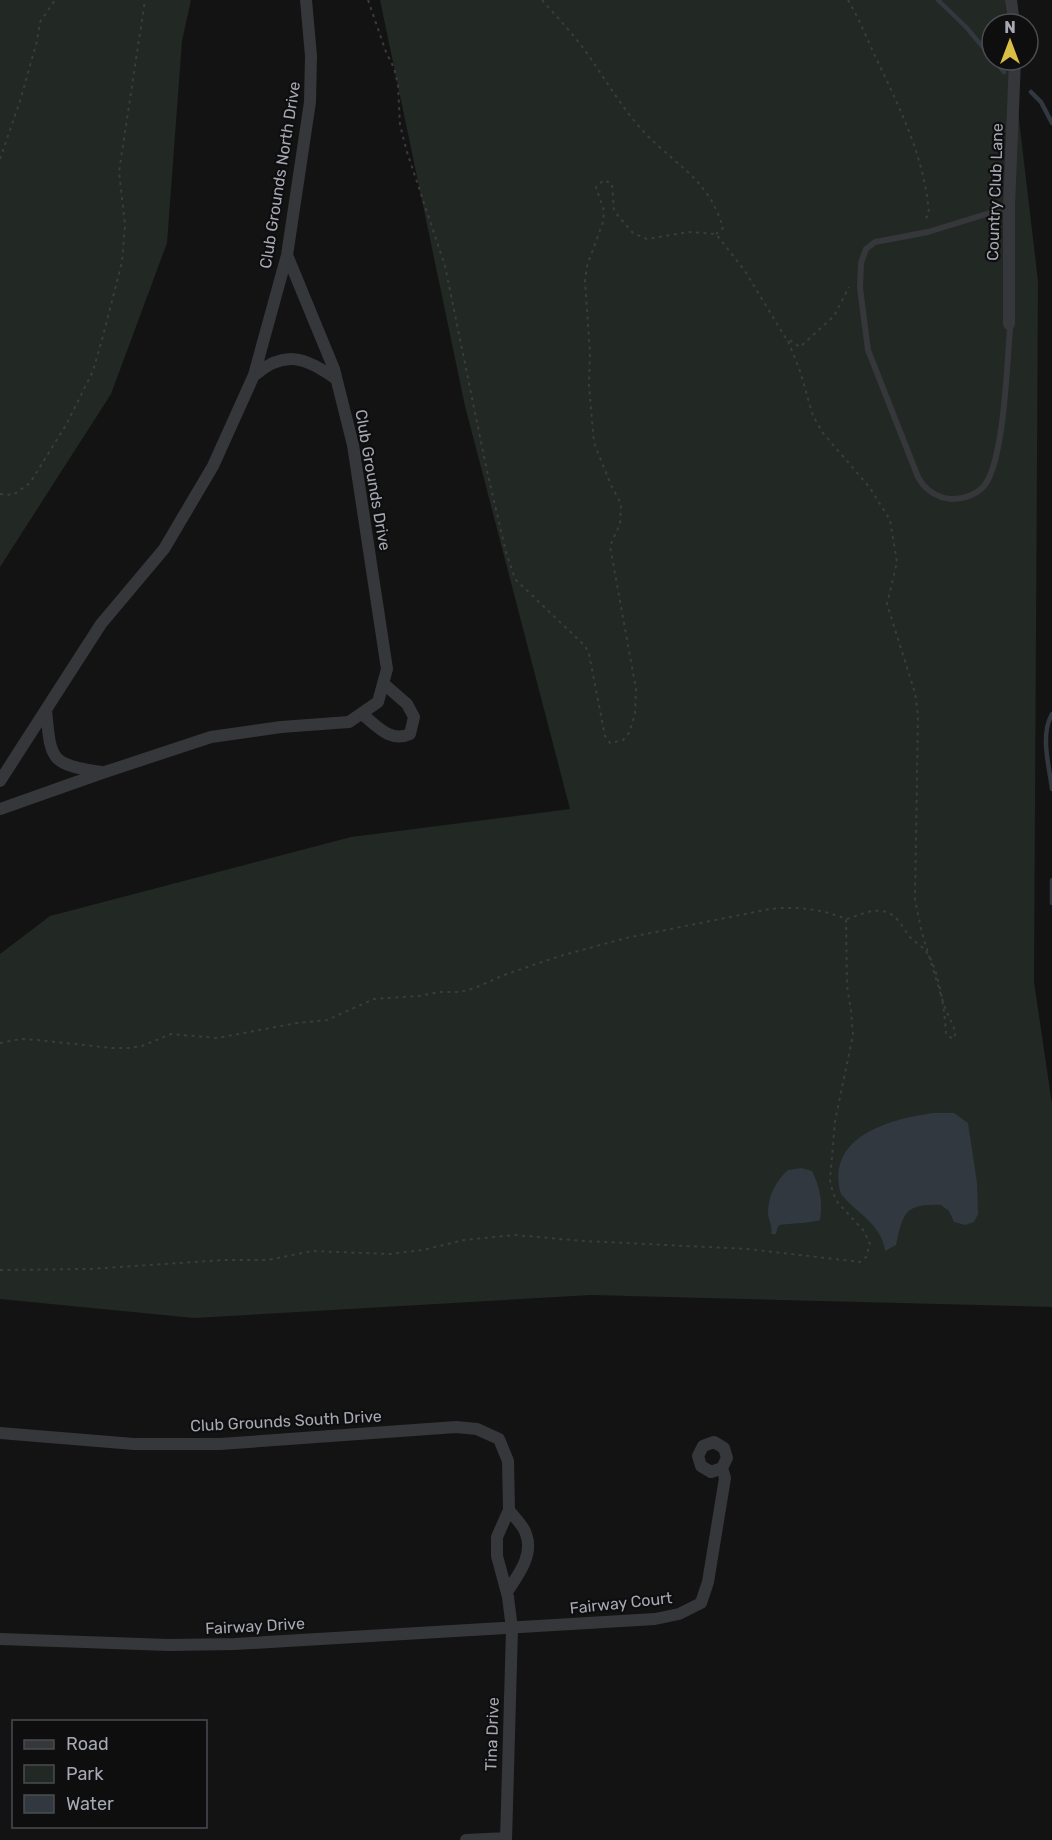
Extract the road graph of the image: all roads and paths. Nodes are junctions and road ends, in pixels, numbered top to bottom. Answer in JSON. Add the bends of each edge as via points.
{"nodes":[{"id":1,"x":55,"y":0,"type":"edge"},
{"id":2,"x":145,"y":0,"type":"edge"},
{"id":3,"x":306,"y":0,"type":"edge"},
{"id":4,"x":368,"y":0,"type":"edge"},
{"id":5,"x":542,"y":0,"type":"edge"},
{"id":6,"x":848,"y":0,"type":"edge"},
{"id":7,"x":1015,"y":72,"type":"edge"},
{"id":8,"x":0,"y":159,"type":"edge"},
{"id":9,"x":1009,"y":207,"type":"junction"},
{"id":10,"x":716,"y":234,"type":"junction"},
{"id":11,"x":913,"y":235,"type":"junction"},
{"id":12,"x":287,"y":255,"type":"junction"},
{"id":13,"x":849,"y":287,"type":"dead end"},
{"id":14,"x":1009,"y":324,"type":"joint"},
{"id":15,"x":788,"y":339,"type":"junction"},
{"id":16,"x":254,"y":375,"type":"junction"},
{"id":17,"x":336,"y":379,"type":"junction"},
{"id":18,"x":0,"y":494,"type":"edge"},
{"id":19,"x":384,"y":684,"type":"junction"},
{"id":20,"x":46,"y":710,"type":"junction"},
{"id":21,"x":362,"y":714,"type":"junction"},
{"id":22,"x":102,"y":773,"type":"junction"},
{"id":23,"x":0,"y":781,"type":"edge"},
{"id":24,"x":0,"y":809,"type":"edge"},
{"id":25,"x":846,"y":919,"type":"junction"},
{"id":26,"x":932,"y":965,"type":"junction"},
{"id":27,"x":944,"y":1005,"type":"junction"},
{"id":28,"x":0,"y":1043,"type":"edge"},
{"id":29,"x":0,"y":1270,"type":"edge"},
{"id":30,"x":0,"y":1433,"type":"edge"},
{"id":31,"x":722,"y":1468,"type":"dead end"},
{"id":32,"x":509,"y":1510,"type":"junction"},
{"id":33,"x":507,"y":1592,"type":"junction"},
{"id":34,"x":512,"y":1629,"type":"junction"},
{"id":35,"x":0,"y":1639,"type":"edge"},
{"id":36,"x":506,"y":1839,"type":"edge"},
{"id":37,"x":465,"y":1840,"type":"edge"}],
"edges":[{"from":1,"to":8,"type":"path","via":[[40,22]]},
{"from":2,"to":18,"type":"path","via":[[118,172],[125,225],[122,262],[93,371],[30,483],[13,495]]},
{"from":3,"to":12,"type":"street","name":"Club Grounds North Drive","via":[[312,80]]},
{"from":4,"to":10,"type":"path","via":[[394,68],[406,153],[447,275],[506,552],[515,579],[585,646],[605,736],[610,743],[623,740],[629,733],[636,689],[610,546],[620,524],[621,504],[594,443],[589,386],[585,281],[604,211],[596,187],[604,180],[612,184],[614,211],[633,233],[647,239],[689,232]]},
{"from":5,"to":10,"type":"path","via":[[588,54],[638,125],[710,196],[723,228]]},
{"from":6,"to":11,"type":"path","via":[[921,165],[929,214]]},
{"from":7,"to":9,"type":"street","name":"Country Club Lane"},
{"from":9,"to":11,"type":"lane"},
{"from":9,"to":14,"type":"street","name":"Country Club Lane"},
{"from":10,"to":15,"type":"path"},
{"from":11,"to":14,"type":"lane","via":[[875,242],[867,249],[861,263],[860,288],[868,350],[918,477],[934,494],[964,498],[977,493],[991,474],[999,443]]},
{"from":12,"to":16,"type":"street","name":"Club Grounds North Drive"},
{"from":12,"to":17,"type":"street","name":"Club Grounds Drive"},
{"from":13,"to":15,"type":"path","via":[[834,316],[800,347]]},
{"from":15,"to":26,"type":"path","via":[[813,416],[884,508],[893,532],[897,562],[887,604],[915,693],[915,900]]},
{"from":16,"to":17,"type":"street","via":[[266,365],[293,358],[305,360]]},
{"from":16,"to":20,"type":"street","name":"Club Grounds North Drive","via":[[213,466],[164,549],[101,624]]},
{"from":17,"to":19,"type":"street","name":"Club Grounds Drive","via":[[353,445],[387,669]]},
{"from":19,"to":21,"type":"street","name":"Club Grounds Drive","via":[[378,702]]},
{"from":19,"to":21,"type":"street","via":[[407,704],[414,717],[410,734],[401,738],[388,735]]},
{"from":20,"to":22,"type":"street","via":[[49,743],[57,759],[75,769]]},
{"from":20,"to":23,"type":"street","name":"Club Grounds North Drive"},
{"from":21,"to":22,"type":"street","name":"Club Grounds Drive","via":[[350,722],[211,737]]},
{"from":22,"to":24,"type":"street","name":"Club Grounds Drive"},
{"from":25,"to":26,"type":"path","via":[[885,911],[925,949]]},
{"from":25,"to":28,"type":"path","via":[[810,909],[770,909],[626,938],[560,956],[460,992],[374,999],[327,1020],[217,1038],[171,1034],[129,1048],[21,1039]]},
{"from":25,"to":29,"type":"path","via":[[847,986],[853,1035],[835,1121],[830,1180],[838,1203],[870,1244],[860,1262],[748,1249],[514,1235],[388,1254],[312,1251],[268,1260]]},
{"from":26,"to":27,"type":"path"},
{"from":27,"to":27,"type":"path","via":[[946,1034],[953,1039],[956,1033]]},
{"from":30,"to":32,"type":"street","name":"Club Grounds South Drive","via":[[134,1444],[220,1444],[456,1427],[477,1429],[499,1439],[508,1461]]},
{"from":31,"to":34,"type":"street","name":"Fairway Court","via":[[725,1478],[701,1603],[656,1619]]},
{"from":32,"to":33,"type":"street","name":"Club Grounds South Drive","via":[[497,1537],[497,1556]]},
{"from":32,"to":33,"type":"street","via":[[526,1534],[528,1552]]},
{"from":33,"to":34,"type":"street","name":"Club Grounds South Drive"},
{"from":34,"to":35,"type":"street","name":"Fairway Drive","via":[[235,1644]]},
{"from":34,"to":36,"type":"street","name":"Tina Drive"},
{"from":36,"to":37,"type":"street"}]}
